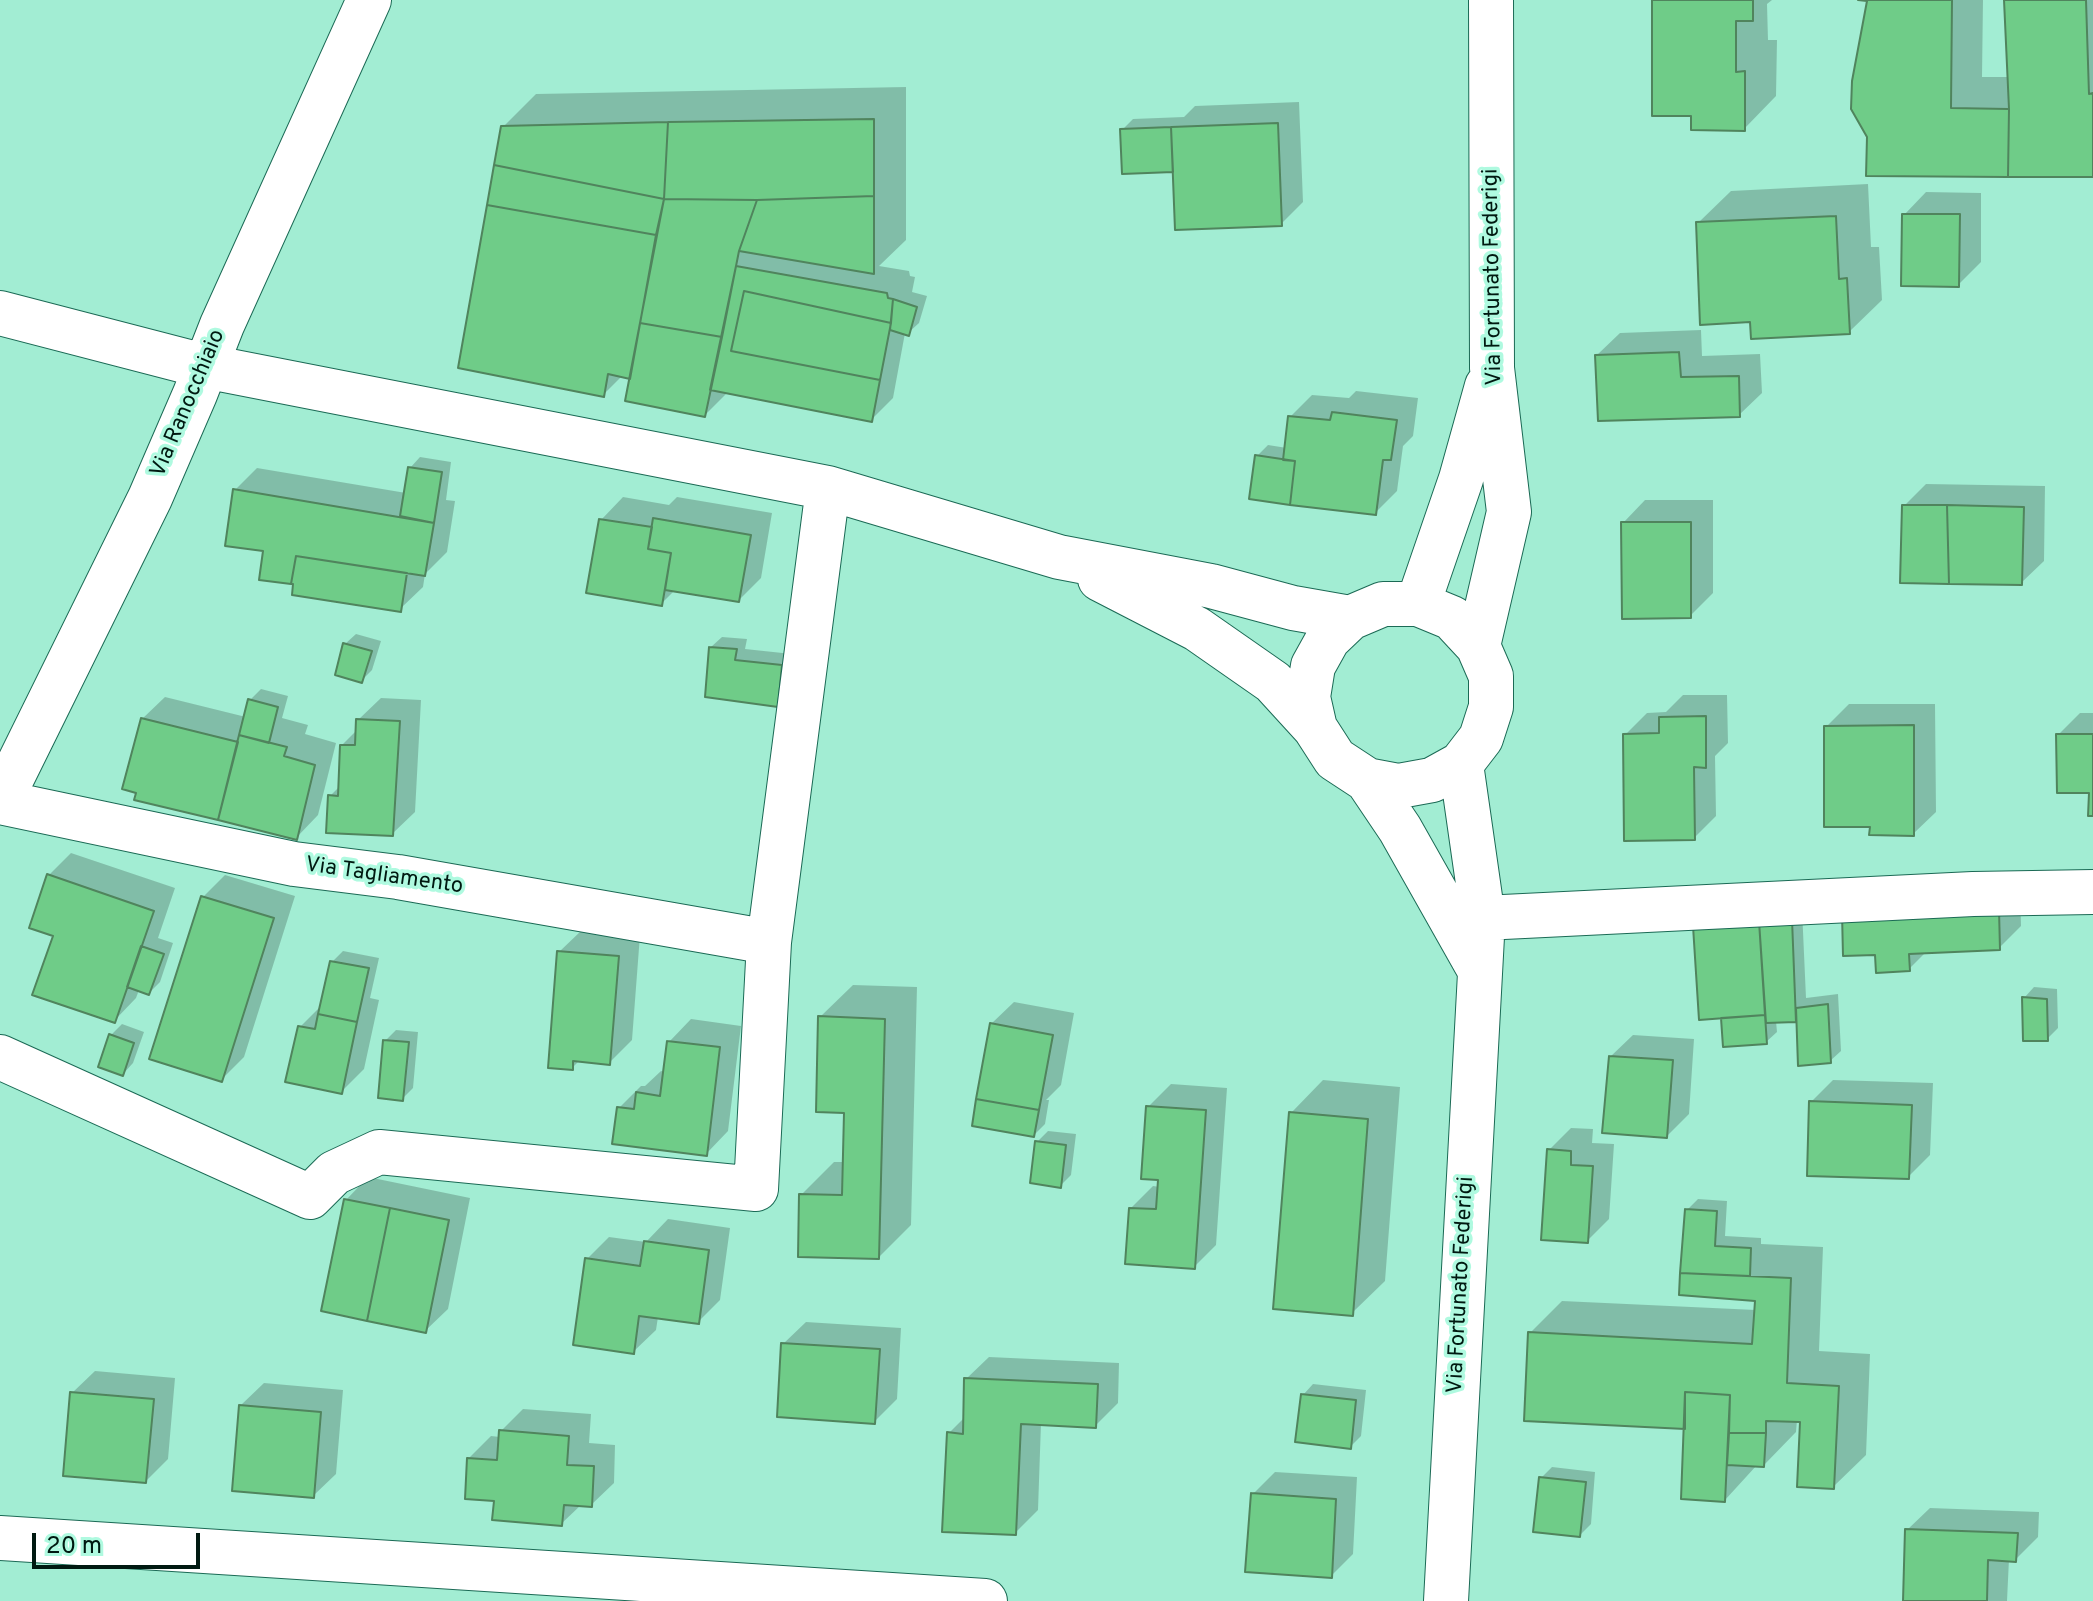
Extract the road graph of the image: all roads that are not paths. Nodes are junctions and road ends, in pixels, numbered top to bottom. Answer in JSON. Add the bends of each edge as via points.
{"nodes":[{"id":1,"x":369,"y":0,"type":"edge"},
{"id":2,"x":1491,"y":0,"type":"edge"},
{"id":3,"x":0,"y":313,"type":"edge"},
{"id":4,"x":204,"y":366,"type":"junction"},
{"id":5,"x":1492,"y":368,"type":"junction"},
{"id":6,"x":828,"y":488,"type":"junction"},
{"id":7,"x":1059,"y":557,"type":"junction"},
{"id":8,"x":1418,"y":604,"type":"junction"},
{"id":9,"x":1350,"y":618,"type":"junction"},
{"id":10,"x":1478,"y":646,"type":"junction"},
{"id":11,"x":1315,"y":728,"type":"junction"},
{"id":12,"x":1461,"y":764,"type":"junction"},
{"id":13,"x":1367,"y":780,"type":"junction"},
{"id":14,"x":0,"y":802,"type":"edge"},
{"id":15,"x":2093,"y":892,"type":"edge"},
{"id":16,"x":1483,"y":918,"type":"junction"},
{"id":17,"x":769,"y":942,"type":"junction"},
{"id":18,"x":1479,"y":969,"type":"junction"},
{"id":19,"x":0,"y":1057,"type":"edge"},
{"id":20,"x":0,"y":1538,"type":"edge"},
{"id":21,"x":985,"y":1601,"type":"edge"},
{"id":22,"x":1446,"y":1601,"type":"edge"}],
"edges":[{"from":1,"to":4,"type":"street","name":"Via Ranocchiaio"},
{"from":2,"to":5,"type":"street","name":"Via Fortunato Federigi"},
{"from":3,"to":4,"type":"street"},
{"from":4,"to":6,"type":"street"},
{"from":4,"to":14,"type":"street","name":"Via Ranocchiaio","via":[[150,498]]},
{"from":5,"to":8,"type":"street"},
{"from":5,"to":10,"type":"street","name":"Via Fortunato Federigi","via":[[1509,512]]},
{"from":6,"to":7,"type":"street"},
{"from":6,"to":17,"type":"street"},
{"from":7,"to":9,"type":"street"},
{"from":7,"to":11,"type":"street","via":[[1197,629],[1273,682]]},
{"from":8,"to":9,"type":"street","via":[[1383,604]]},
{"from":8,"to":10,"type":"street","via":[[1452,618]]},
{"from":9,"to":11,"type":"street","via":[[1328,639],[1313,666],[1308,697]]},
{"from":10,"to":12,"type":"street","via":[[1491,676],[1491,707],[1481,738]]},
{"from":11,"to":13,"type":"street","via":[[1335,759]]},
{"from":12,"to":13,"type":"street","via":[[1432,780],[1399,786]]},
{"from":12,"to":16,"type":"street","name":"Via Fortunato Federigi"},
{"from":13,"to":18,"type":"street"},
{"from":14,"to":17,"type":"street","name":"Via Tagliamento","via":[[294,864],[398,877]]},
{"from":15,"to":16,"type":"street"},
{"from":16,"to":18,"type":"street","name":"Via Fortunato Federigi"},
{"from":17,"to":19,"type":"street","via":[[756,1189],[379,1152],[334,1173],[310,1197]]},
{"from":18,"to":22,"type":"street","name":"Via Fortunato Federigi"},
{"from":20,"to":21,"type":"street"}]}
